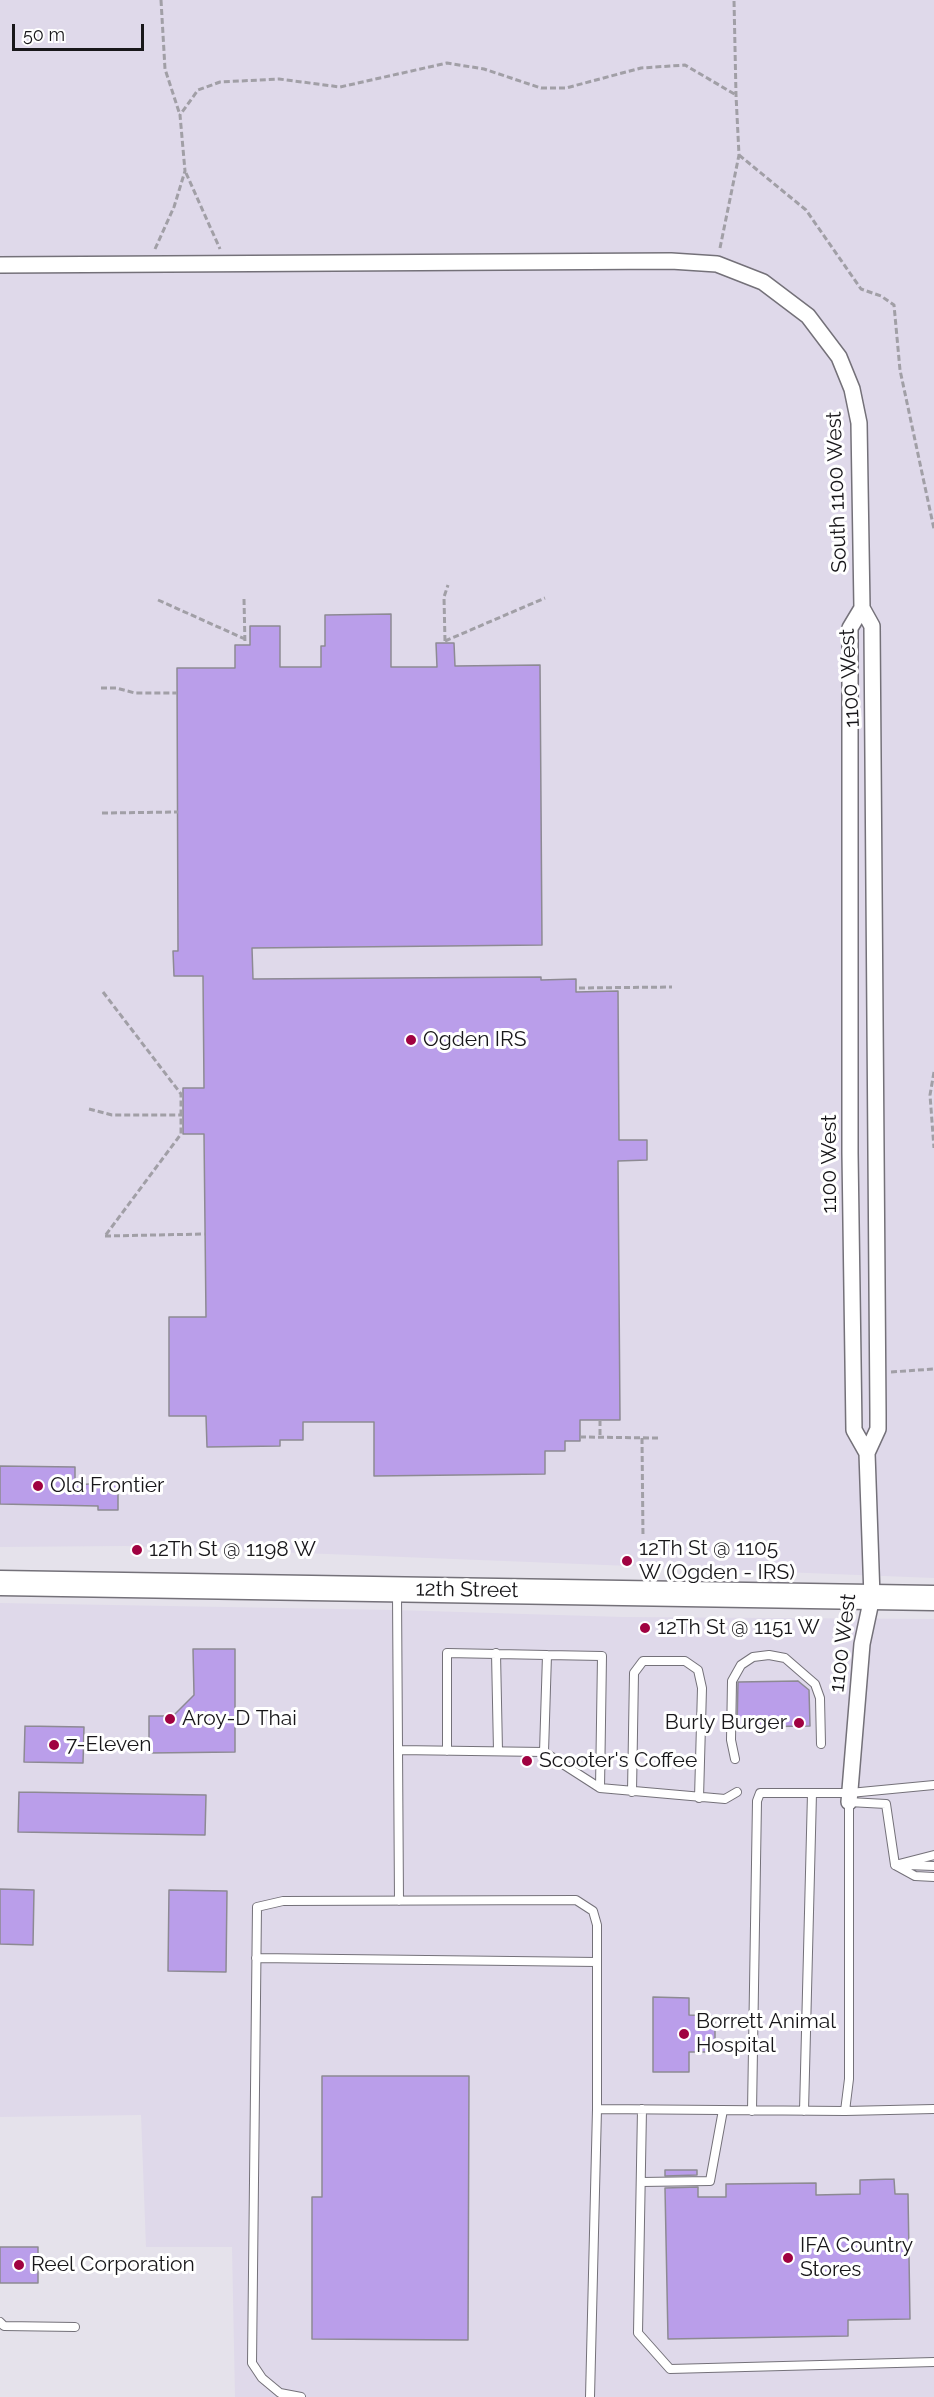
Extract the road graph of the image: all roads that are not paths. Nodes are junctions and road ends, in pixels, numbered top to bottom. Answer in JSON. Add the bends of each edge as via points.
{"nodes":[{"id":1,"x":0,"y":265,"type":"edge"},
{"id":2,"x":862,"y":608,"type":"junction"},
{"id":3,"x":878,"y":1376,"type":"junction"},
{"id":4,"x":853,"y":1378,"type":"junction"},
{"id":5,"x":867,"y":1453,"type":"junction"},
{"id":6,"x":0,"y":1582,"type":"edge"},
{"id":7,"x":397,"y":1589,"type":"junction"},
{"id":8,"x":872,"y":1597,"type":"junction"},
{"id":9,"x":934,"y":1598,"type":"edge"},
{"id":10,"x":496,"y":1653,"type":"junction"},
{"id":11,"x":548,"y":1655,"type":"junction"},
{"id":12,"x":821,"y":1744,"type":"dead end"},
{"id":13,"x":398,"y":1750,"type":"junction"},
{"id":14,"x":498,"y":1750,"type":"junction"},
{"id":15,"x":447,"y":1751,"type":"junction"},
{"id":16,"x":544,"y":1752,"type":"junction"},
{"id":17,"x":735,"y":1759,"type":"dead end"},
{"id":18,"x":934,"y":1785,"type":"edge"},
{"id":19,"x":600,"y":1788,"type":"junction"},
{"id":20,"x":632,"y":1792,"type":"junction"},
{"id":21,"x":737,"y":1792,"type":"dead end"},
{"id":22,"x":812,"y":1793,"type":"junction"},
{"id":23,"x":699,"y":1798,"type":"junction"},
{"id":24,"x":850,"y":1798,"type":"junction"},
{"id":25,"x":934,"y":1855,"type":"edge"},
{"id":26,"x":895,"y":1864,"type":"junction"},
{"id":27,"x":934,"y":1866,"type":"edge"},
{"id":28,"x":934,"y":1877,"type":"edge"},
{"id":29,"x":399,"y":1901,"type":"junction"},
{"id":30,"x":256,"y":1958,"type":"junction"},
{"id":31,"x":597,"y":1962,"type":"junction"},
{"id":32,"x":597,"y":2109,"type":"junction"},
{"id":33,"x":642,"y":2109,"type":"junction"},
{"id":34,"x":934,"y":2109,"type":"edge"},
{"id":35,"x":723,"y":2110,"type":"junction"},
{"id":36,"x":752,"y":2111,"type":"junction"},
{"id":37,"x":804,"y":2111,"type":"junction"},
{"id":38,"x":845,"y":2111,"type":"junction"},
{"id":39,"x":640,"y":2182,"type":"junction"},
{"id":40,"x":0,"y":2322,"type":"edge"},
{"id":41,"x":75,"y":2327,"type":"dead end"},
{"id":42,"x":934,"y":2362,"type":"edge"},
{"id":43,"x":301,"y":2397,"type":"edge"},
{"id":44,"x":590,"y":2397,"type":"edge"}],
"edges":[{"from":1,"to":2,"type":"street","name":"South 1100 West","via":[[671,261],[717,264],[763,282],[808,316],[839,357],[852,389],[859,423]]},
{"from":2,"to":3,"type":"street","name":"1100 West","via":[[872,626]]},
{"from":2,"to":4,"type":"street","name":"1100 West","via":[[850,628]]},
{"from":3,"to":4,"type":"street"},
{"from":3,"to":5,"type":"street","name":"1100 West","via":[[878,1429]]},
{"from":4,"to":5,"type":"street","name":"1100 West","via":[[854,1430]]},
{"from":5,"to":8,"type":"street","name":"1100 West"},
{"from":6,"to":7,"type":"main road","name":"12th Street"},
{"from":7,"to":8,"type":"main road","name":"12th Street"},
{"from":7,"to":13,"type":"lane"},
{"from":8,"to":9,"type":"main road","name":"12th Street"},
{"from":8,"to":24,"type":"street","name":"1100 West","via":[[862,1644]]},
{"from":10,"to":11,"type":"lane"},
{"from":10,"to":14,"type":"lane"},
{"from":10,"to":15,"type":"lane","via":[[447,1653]]},
{"from":11,"to":16,"type":"lane"},
{"from":11,"to":19,"type":"lane","via":[[602,1656]]},
{"from":12,"to":17,"type":"lane","via":[[820,1698],[815,1684],[785,1658],[753,1657],[741,1665],[732,1681],[730,1740]]},
{"from":13,"to":15,"type":"lane"},
{"from":13,"to":29,"type":"lane"},
{"from":14,"to":15,"type":"lane"},
{"from":14,"to":16,"type":"lane"},
{"from":16,"to":19,"type":"lane"},
{"from":18,"to":24,"type":"lane"},
{"from":19,"to":20,"type":"lane"},
{"from":20,"to":23,"type":"lane"},
{"from":20,"to":23,"type":"lane","via":[[634,1673],[643,1661],[685,1661],[698,1670],[702,1688]]},
{"from":21,"to":23,"type":"lane","via":[[725,1799]]},
{"from":22,"to":24,"type":"lane"},
{"from":22,"to":36,"type":"lane","via":[[760,1792],[757,1801]]},
{"from":22,"to":37,"type":"lane"},
{"from":24,"to":26,"type":"lane","via":[[886,1804]]},
{"from":24,"to":38,"type":"lane","via":[[849,2079]]},
{"from":25,"to":26,"type":"lane"},
{"from":26,"to":27,"type":"lane"},
{"from":26,"to":28,"type":"lane","via":[[915,1876]]},
{"from":29,"to":30,"type":"lane","via":[[282,1901],[257,1906]]},
{"from":29,"to":31,"type":"lane","via":[[576,1900],[593,1911]]},
{"from":30,"to":31,"type":"lane"},
{"from":30,"to":43,"type":"lane","via":[[252,2363],[280,2393]]},
{"from":31,"to":32,"type":"lane"},
{"from":32,"to":33,"type":"lane"},
{"from":32,"to":44,"type":"lane"},
{"from":33,"to":35,"type":"lane"},
{"from":33,"to":39,"type":"lane"},
{"from":34,"to":38,"type":"lane"},
{"from":35,"to":36,"type":"lane"},
{"from":35,"to":39,"type":"lane","via":[[711,2181]]},
{"from":36,"to":37,"type":"lane"},
{"from":37,"to":38,"type":"lane"},
{"from":39,"to":42,"type":"lane","via":[[638,2333],[670,2369]]},
{"from":40,"to":41,"type":"lane","via":[[3,2326]]}]}
